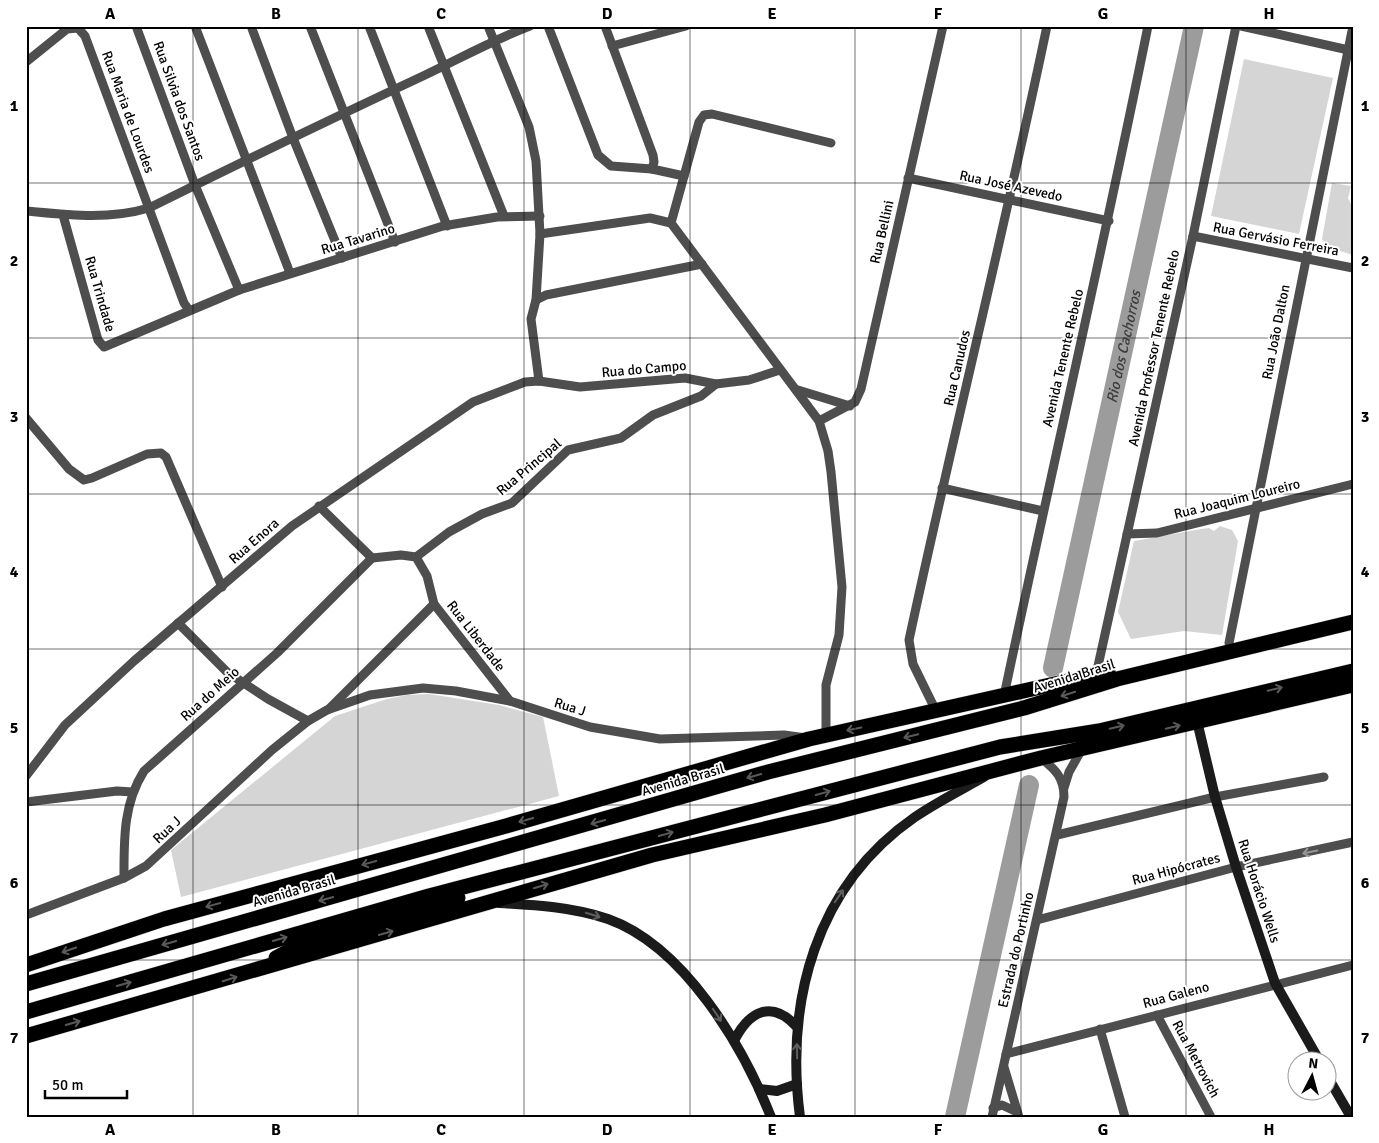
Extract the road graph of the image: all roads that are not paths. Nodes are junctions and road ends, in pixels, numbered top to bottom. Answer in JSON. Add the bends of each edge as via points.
{"nodes":[{"id":1,"x":136,"y":26,"type":"edge"},
{"id":2,"x":194,"y":26,"type":"edge"},
{"id":3,"x":251,"y":26,"type":"edge"},
{"id":4,"x":310,"y":26,"type":"edge"},
{"id":5,"x":369,"y":26,"type":"edge"},
{"id":6,"x":428,"y":26,"type":"edge"},
{"id":7,"x":488,"y":26,"type":"edge"},
{"id":8,"x":530,"y":26,"type":"edge"},
{"id":9,"x":548,"y":26,"type":"edge"},
{"id":10,"x":605,"y":26,"type":"edge"},
{"id":11,"x":686,"y":26,"type":"edge"},
{"id":12,"x":942,"y":26,"type":"edge"},
{"id":13,"x":1047,"y":26,"type":"edge"},
{"id":14,"x":1148,"y":26,"type":"edge"},
{"id":15,"x":1236,"y":26,"type":"edge"},
{"id":16,"x":1240,"y":26,"type":"edge"},
{"id":17,"x":1353,"y":26,"type":"edge"},
{"id":18,"x":494,"y":40,"type":"junction"},
{"id":19,"x":612,"y":46,"type":"junction"},
{"id":20,"x":1351,"y":50,"type":"edge"},
{"id":21,"x":26,"y":62,"type":"edge"},
{"id":22,"x":444,"y":66,"type":"junction"},
{"id":23,"x":394,"y":90,"type":"junction"},
{"id":24,"x":344,"y":112,"type":"junction"},
{"id":25,"x":292,"y":138,"type":"junction"},
{"id":26,"x":831,"y":143,"type":"dead end"},
{"id":27,"x":247,"y":160,"type":"junction"},
{"id":28,"x":652,"y":169,"type":"junction"},
{"id":29,"x":684,"y":176,"type":"junction"},
{"id":30,"x":908,"y":178,"type":"junction"},
{"id":31,"x":195,"y":185,"type":"junction"},
{"id":32,"x":1011,"y":200,"type":"junction"},
{"id":33,"x":149,"y":208,"type":"junction"},
{"id":34,"x":26,"y":211,"type":"edge"},
{"id":35,"x":63,"y":215,"type":"junction"},
{"id":36,"x":504,"y":216,"type":"junction"},
{"id":37,"x":540,"y":216,"type":"junction"},
{"id":38,"x":1109,"y":221,"type":"junction"},
{"id":39,"x":671,"y":223,"type":"junction"},
{"id":40,"x":448,"y":226,"type":"junction"},
{"id":41,"x":540,"y":234,"type":"junction"},
{"id":42,"x":1193,"y":236,"type":"junction"},
{"id":43,"x":395,"y":242,"type":"junction"},
{"id":44,"x":342,"y":258,"type":"junction"},
{"id":45,"x":1305,"y":259,"type":"junction"},
{"id":46,"x":702,"y":264,"type":"junction"},
{"id":47,"x":1353,"y":268,"type":"edge"},
{"id":48,"x":290,"y":273,"type":"junction"},
{"id":49,"x":238,"y":290,"type":"junction"},
{"id":50,"x":536,"y":300,"type":"junction"},
{"id":51,"x":189,"y":310,"type":"junction"},
{"id":52,"x":780,"y":370,"type":"junction"},
{"id":53,"x":539,"y":380,"type":"junction"},
{"id":54,"x":716,"y":384,"type":"junction"},
{"id":55,"x":797,"y":390,"type":"junction"},
{"id":56,"x":850,"y":406,"type":"junction"},
{"id":57,"x":26,"y":418,"type":"edge"},
{"id":58,"x":819,"y":421,"type":"junction"},
{"id":59,"x":1353,"y":484,"type":"edge"},
{"id":60,"x":942,"y":488,"type":"junction"},
{"id":61,"x":319,"y":506,"type":"junction"},
{"id":62,"x":1255,"y":510,"type":"junction"},
{"id":63,"x":1043,"y":511,"type":"junction"},
{"id":64,"x":1127,"y":534,"type":"junction"},
{"id":65,"x":416,"y":557,"type":"junction"},
{"id":66,"x":372,"y":558,"type":"junction"},
{"id":67,"x":222,"y":587,"type":"junction"},
{"id":68,"x":434,"y":604,"type":"junction"},
{"id":69,"x":1353,"y":614,"type":"edge"},
{"id":70,"x":178,"y":622,"type":"junction"},
{"id":71,"x":1353,"y":622,"type":"edge"},
{"id":72,"x":1229,"y":643,"type":"junction"},
{"id":73,"x":1353,"y":671,"type":"edge"},
{"id":74,"x":1096,"y":675,"type":"junction"},
{"id":75,"x":243,"y":684,"type":"junction"},
{"id":76,"x":1353,"y":685,"type":"edge"},
{"id":77,"x":1004,"y":696,"type":"junction"},
{"id":78,"x":510,"y":702,"type":"junction"},
{"id":79,"x":327,"y":710,"type":"junction"},
{"id":80,"x":936,"y":711,"type":"junction"},
{"id":81,"x":308,"y":720,"type":"junction"},
{"id":82,"x":1197,"y":721,"type":"junction"},
{"id":83,"x":826,"y":735,"type":"junction"},
{"id":84,"x":808,"y":739,"type":"junction"},
{"id":85,"x":1082,"y":749,"type":"junction"},
{"id":86,"x":1041,"y":758,"type":"junction"},
{"id":87,"x":998,"y":769,"type":"junction"},
{"id":88,"x":26,"y":776,"type":"edge"},
{"id":89,"x":1324,"y":777,"type":"dead end"},
{"id":90,"x":1064,"y":788,"type":"junction"},
{"id":91,"x":133,"y":792,"type":"junction"},
{"id":92,"x":1215,"y":797,"type":"junction"},
{"id":93,"x":26,"y":802,"type":"edge"},
{"id":94,"x":1057,"y":835,"type":"junction"},
{"id":95,"x":1353,"y":842,"type":"edge"},
{"id":96,"x":1236,"y":868,"type":"junction"},
{"id":97,"x":534,"y":869,"type":"junction"},
{"id":98,"x":124,"y":878,"type":"junction"},
{"id":99,"x":493,"y":902,"type":"junction"},
{"id":100,"x":26,"y":914,"type":"edge"},
{"id":101,"x":1037,"y":920,"type":"junction"},
{"id":102,"x":26,"y":965,"type":"edge"},
{"id":103,"x":1353,"y":965,"type":"edge"},
{"id":104,"x":250,"y":972,"type":"junction"},
{"id":105,"x":1275,"y":983,"type":"junction"},
{"id":106,"x":26,"y":984,"type":"edge"},
{"id":107,"x":26,"y":1012,"type":"edge"},
{"id":108,"x":1157,"y":1014,"type":"junction"},
{"id":109,"x":797,"y":1027,"type":"junction"},
{"id":110,"x":1100,"y":1029,"type":"junction"},
{"id":111,"x":26,"y":1036,"type":"edge"},
{"id":112,"x":734,"y":1041,"type":"junction"},
{"id":113,"x":1313,"y":1050,"type":"edge"},
{"id":114,"x":1006,"y":1054,"type":"junction"},
{"id":115,"x":1003,"y":1064,"type":"junction"},
{"id":116,"x":797,"y":1084,"type":"junction"},
{"id":117,"x":758,"y":1089,"type":"junction"},
{"id":118,"x":1336,"y":1091,"type":"edge"},
{"id":119,"x":992,"y":1112,"type":"edge"},
{"id":120,"x":1018,"y":1115,"type":"edge"},
{"id":121,"x":771,"y":1117,"type":"edge"},
{"id":122,"x":800,"y":1117,"type":"edge"},
{"id":123,"x":1125,"y":1117,"type":"edge"},
{"id":124,"x":1211,"y":1117,"type":"edge"},
{"id":125,"x":1351,"y":1117,"type":"edge"}],
"edges":[{"from":1,"to":31,"type":"street","name":"Rua Silvia dos Santos"},
{"from":2,"to":27,"type":"street"},
{"from":3,"to":25,"type":"street"},
{"from":4,"to":24,"type":"street"},
{"from":5,"to":23,"type":"street"},
{"from":6,"to":22,"type":"street"},
{"from":7,"to":18,"type":"street"},
{"from":8,"to":18,"type":"street"},
{"from":9,"to":28,"type":"street","via":[[598,155],[611,166]]},
{"from":10,"to":19,"type":"street"},
{"from":11,"to":19,"type":"street"},
{"from":12,"to":30,"type":"street","name":"Rua Bellini"},
{"from":13,"to":32,"type":"street","name":"Rua Canudos"},
{"from":14,"to":38,"type":"street","name":"Avenida Tenente Rebelo"},
{"from":15,"to":42,"type":"street","name":"Avenida Professor Tenente Rebelo"},
{"from":16,"to":20,"type":"street"},
{"from":17,"to":20,"type":"street","name":"Rua João Dalton"},
{"from":18,"to":22,"type":"street"},
{"from":18,"to":37,"type":"street","via":[[534,144]]},
{"from":19,"to":28,"type":"street","via":[[653,155]]},
{"from":20,"to":45,"type":"street","name":"Rua João Dalton"},
{"from":21,"to":33,"type":"street","name":"Rua Maria de Lourdes","via":[[67,29],[78,28],[85,36]]},
{"from":22,"to":23,"type":"street"},
{"from":22,"to":36,"type":"street"},
{"from":23,"to":24,"type":"street"},
{"from":23,"to":40,"type":"street"},
{"from":24,"to":25,"type":"street"},
{"from":24,"to":43,"type":"street"},
{"from":25,"to":27,"type":"street"},
{"from":25,"to":44,"type":"street"},
{"from":26,"to":29,"type":"street","via":[[712,114],[704,115],[699,122]]},
{"from":27,"to":31,"type":"street"},
{"from":27,"to":48,"type":"street"},
{"from":28,"to":29,"type":"street"},
{"from":29,"to":39,"type":"street"},
{"from":30,"to":32,"type":"street","name":"Rua José Azevedo"},
{"from":30,"to":56,"type":"street","name":"Rua Bellini","via":[[862,389],[856,402]]},
{"from":31,"to":33,"type":"street"},
{"from":31,"to":49,"type":"street","name":"Rua Silvia dos Santos"},
{"from":32,"to":38,"type":"street","name":"Rua José Azevedo"},
{"from":32,"to":60,"type":"street","name":"Rua Canudos"},
{"from":33,"to":35,"type":"street","via":[[115,216]]},
{"from":33,"to":51,"type":"street","name":"Rua Maria de Lourdes"},
{"from":34,"to":35,"type":"street"},
{"from":35,"to":51,"type":"street","name":"Rua Trindade","via":[[100,346],[108,347]]},
{"from":36,"to":37,"type":"street","name":"Rua Tavarino"},
{"from":36,"to":40,"type":"street","name":"Rua Tavarino"},
{"from":37,"to":41,"type":"street"},
{"from":38,"to":63,"type":"street","name":"Avenida Tenente Rebelo"},
{"from":39,"to":41,"type":"street","via":[[650,218]]},
{"from":39,"to":46,"type":"street"},
{"from":40,"to":43,"type":"street","name":"Rua Tavarino"},
{"from":41,"to":50,"type":"street"},
{"from":42,"to":45,"type":"street","name":"Rua Gervásio Ferreira"},
{"from":42,"to":64,"type":"street","name":"Avenida Professor Tenente Rebelo"},
{"from":43,"to":44,"type":"street","name":"Rua Tavarino"},
{"from":44,"to":48,"type":"street","name":"Rua Tavarino"},
{"from":45,"to":47,"type":"street","name":"Rua Gervásio Ferreira"},
{"from":45,"to":62,"type":"street","name":"Rua João Dalton"},
{"from":46,"to":50,"type":"street","via":[[546,295]]},
{"from":46,"to":52,"type":"street"},
{"from":48,"to":49,"type":"street","name":"Rua Tavarino"},
{"from":49,"to":51,"type":"street","name":"Rua Tavarino"},
{"from":50,"to":53,"type":"street","via":[[530,319]]},
{"from":52,"to":54,"type":"street","name":"Rua do Campo","via":[[749,380]]},
{"from":52,"to":55,"type":"street"},
{"from":53,"to":54,"type":"street","name":"Rua do Campo","via":[[580,387],[685,378]]},
{"from":53,"to":61,"type":"street","name":"Rua Enora","via":[[512,385],[473,402]]},
{"from":54,"to":65,"type":"street","name":"Rua Principal","via":[[701,396],[653,415],[621,438],[568,450],[512,503],[454,528]]},
{"from":55,"to":56,"type":"street"},
{"from":55,"to":58,"type":"street"},
{"from":56,"to":58,"type":"street"},
{"from":57,"to":67,"type":"street","via":[[69,468],[84,480],[147,454],[161,453],[169,462]]},
{"from":58,"to":83,"type":"street","via":[[831,472],[842,587],[839,635],[826,685]]},
{"from":59,"to":62,"type":"street","name":"Rua Joaquim Loureiro"},
{"from":60,"to":63,"type":"street"},
{"from":60,"to":80,"type":"street","name":"Rua Canudos","via":[[909,651],[912,664]]},
{"from":61,"to":66,"type":"street"},
{"from":61,"to":67,"type":"street","name":"Rua Enora"},
{"from":62,"to":64,"type":"street","name":"Rua Joaquim Loureiro","via":[[1157,534]]},
{"from":62,"to":72,"type":"street","name":"Rua João Dalton"},
{"from":63,"to":77,"type":"street","name":"Avenida Tenente Rebelo"},
{"from":64,"to":74,"type":"street","name":"Avenida Professor Tenente Rebelo"},
{"from":65,"to":66,"type":"street"},
{"from":65,"to":68,"type":"street","name":"Rua Liberdade","via":[[427,576]]},
{"from":66,"to":75,"type":"street","name":"Rua do Meio"},
{"from":67,"to":70,"type":"street","name":"Rua Enora"},
{"from":68,"to":78,"type":"street","name":"Rua Liberdade"},
{"from":68,"to":79,"type":"street","name":"Rua J"},
{"from":69,"to":72,"type":"highway","name":"Avenida Brasil"},
{"from":70,"to":75,"type":"street"},
{"from":70,"to":88,"type":"street","name":"Rua Enora","via":[[64,725]]},
{"from":71,"to":106,"type":"highway","name":"Avenida Brasil","one_way":true,"via":[[1117,679],[1024,708],[768,772]]},
{"from":72,"to":74,"type":"highway","name":"Avenida Brasil"},
{"from":97,"to":73,"type":"highway","one_way":true,"via":[[1000,747],[1099,731]]},
{"from":74,"to":77,"type":"highway","name":"Avenida Brasil"},
{"from":75,"to":81,"type":"street"},
{"from":75,"to":91,"type":"street","name":"Rua do Meio","via":[[152,763]]},
{"from":76,"to":82,"type":"highway"},
{"from":77,"to":80,"type":"highway","name":"Avenida Brasil"},
{"from":78,"to":79,"type":"street","name":"Rua J","via":[[423,688],[370,695]]},
{"from":78,"to":84,"type":"street","name":"Rua J","via":[[581,725],[660,739],[784,735]]},
{"from":79,"to":81,"type":"street","name":"Rua J"},
{"from":80,"to":83,"type":"highway","name":"Avenida Brasil","one_way":true},
{"from":81,"to":98,"type":"street","name":"Rua J","via":[[157,858]]},
{"from":85,"to":82,"type":"highway","one_way":true},
{"from":82,"to":92,"type":"street","name":"Rua Horácio Wells"},
{"from":83,"to":84,"type":"highway","name":"Avenida Brasil"},
{"from":84,"to":102,"type":"highway","name":"Avenida Brasil","one_way":true,"via":[[164,919]]},
{"from":85,"to":86,"type":"highway"},
{"from":85,"to":90,"type":"street","name":"Estrada do Portinho"},
{"from":86,"to":87,"type":"highway"},
{"from":86,"to":90,"type":"street","via":[[1056,770]]},
{"from":99,"to":87,"type":"highway","one_way":true,"via":[[652,856]]},
{"from":109,"to":87,"type":"street","one_way":true,"via":[[806,974],[815,945],[836,901],[851,879],[914,817]]},
{"from":89,"to":92,"type":"street"},
{"from":90,"to":94,"type":"street","name":"Estrada do Portinho"},
{"from":91,"to":93,"type":"street"},
{"from":91,"to":98,"type":"street","name":"Rua do Meio","via":[[124,834]]},
{"from":92,"to":94,"type":"street"},
{"from":92,"to":96,"type":"street","name":"Rua Horácio Wells"},
{"from":94,"to":101,"type":"street","name":"Estrada do Portinho"},
{"from":95,"to":96,"type":"street","name":"Rua Hipócrates","one_way":true},
{"from":96,"to":101,"type":"street","name":"Rua Hipócrates"},
{"from":96,"to":105,"type":"street","name":"Rua Horácio Wells"},
{"from":97,"to":104,"type":"highway","via":[[422,911],[297,947]]},
{"from":107,"to":97,"type":"highway","one_way":true},
{"from":98,"to":100,"type":"street","name":"Rua J"},
{"from":104,"to":99,"type":"highway","one_way":true},
{"from":99,"to":112,"type":"street","one_way":true,"via":[[588,913],[632,931],[677,966],[716,1011]]},
{"from":101,"to":114,"type":"street","name":"Estrada do Portinho"},
{"from":103,"to":105,"type":"street","name":"Rua Galeno"},
{"from":111,"to":104,"type":"highway","one_way":true},
{"from":105,"to":108,"type":"street","name":"Rua Galeno"},
{"from":105,"to":113,"type":"street","name":"Rua Horácio Wells"},
{"from":108,"to":110,"type":"street","name":"Rua Galeno"},
{"from":108,"to":124,"type":"street","name":"Rua Metrovich"},
{"from":109,"to":112,"type":"street","via":[[781,1014],[758,1013],[744,1025]]},
{"from":116,"to":109,"type":"street","one_way":true},
{"from":110,"to":114,"type":"street","name":"Rua Galeno"},
{"from":110,"to":123,"type":"street"},
{"from":112,"to":117,"type":"street"},
{"from":114,"to":115,"type":"street","name":"Estrada do Portinho"},
{"from":115,"to":119,"type":"street","name":"Estrada do Portinho"},
{"from":115,"to":120,"type":"street"},
{"from":116,"to":117,"type":"street","via":[[778,1091]]},
{"from":116,"to":122,"type":"street"},
{"from":117,"to":121,"type":"street"},
{"from":118,"to":125,"type":"street"},
{"from":119,"to":120,"type":"street","via":[[1002,1105]]}]}
